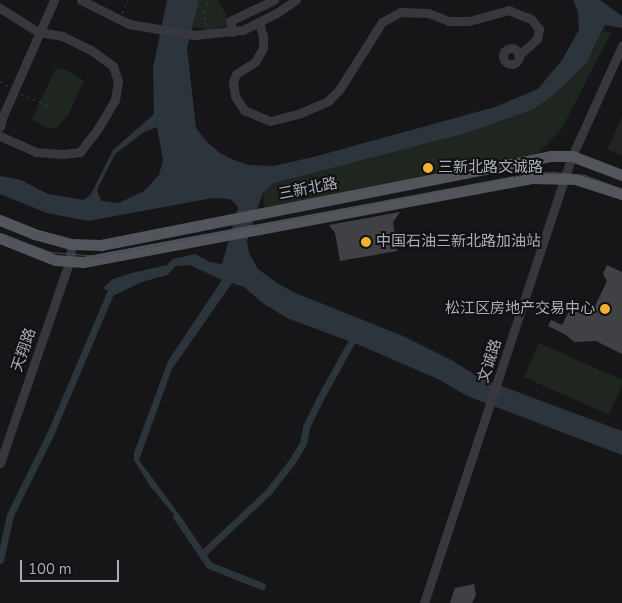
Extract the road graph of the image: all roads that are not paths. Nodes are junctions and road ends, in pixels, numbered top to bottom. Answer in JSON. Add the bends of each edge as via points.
{"nodes":[{"id":1,"x":54,"y":0,"type":"edge"},
{"id":2,"x":81,"y":0,"type":"edge"},
{"id":3,"x":274,"y":0,"type":"edge"},
{"id":4,"x":296,"y":0,"type":"edge"},
{"id":5,"x":0,"y":8,"type":"edge"},
{"id":6,"x":259,"y":22,"type":"junction"},
{"id":7,"x":38,"y":32,"type":"junction"},
{"id":8,"x":233,"y":32,"type":"junction"},
{"id":9,"x":622,"y":46,"type":"edge"},
{"id":10,"x":518,"y":56,"type":"dead end"},
{"id":11,"x":0,"y":127,"type":"edge"},
{"id":12,"x":0,"y":136,"type":"edge"},
{"id":13,"x":572,"y":156,"type":"junction"},
{"id":14,"x":622,"y":175,"type":"edge"},
{"id":15,"x":566,"y":178,"type":"junction"},
{"id":16,"x":622,"y":194,"type":"edge"},
{"id":17,"x":0,"y":220,"type":"edge"},
{"id":18,"x":0,"y":238,"type":"edge"},
{"id":19,"x":72,"y":244,"type":"junction"},
{"id":20,"x":69,"y":263,"type":"junction"},
{"id":21,"x":0,"y":463,"type":"edge"},
{"id":22,"x":424,"y":603,"type":"edge"}],
"edges":[{"from":1,"to":7,"type":"street"},
{"from":2,"to":8,"type":"street","via":[[129,24],[194,35]]},
{"from":3,"to":8,"type":"street","via":[[230,21]]},
{"from":4,"to":6,"type":"street"},
{"from":5,"to":7,"type":"street"},
{"from":6,"to":8,"type":"street"},
{"from":6,"to":10,"type":"street","via":[[263,48],[255,62],[236,74],[233,82],[235,96],[244,110],[270,121],[298,114],[328,101],[339,90],[382,22],[401,12],[428,14],[449,21],[469,21],[509,10],[531,19],[539,29],[537,39]]},
{"from":7,"to":11,"type":"street"},
{"from":7,"to":12,"type":"street","via":[[62,36],[106,59],[113,66],[118,81],[115,100],[80,152],[36,152]]},
{"from":9,"to":13,"type":"street","name":"文诚路"},
{"from":13,"to":14,"type":"main road","name":"三新北路"},
{"from":13,"to":15,"type":"street","name":"文诚路"},
{"from":13,"to":19,"type":"main road","name":"三新北路","via":[[527,161],[101,245]]},
{"from":15,"to":16,"type":"main road","name":"三新北路","via":[[590,182]]},
{"from":15,"to":20,"type":"main road","name":"三新北路","via":[[530,178],[110,259]]},
{"from":15,"to":22,"type":"street","name":"文诚路"},
{"from":17,"to":19,"type":"main road","name":"三新北路","via":[[34,234]]},
{"from":18,"to":20,"type":"main road","name":"三新北路"},
{"from":19,"to":20,"type":"street","name":"天翔路"},
{"from":20,"to":21,"type":"street","name":"天翔路"}]}
